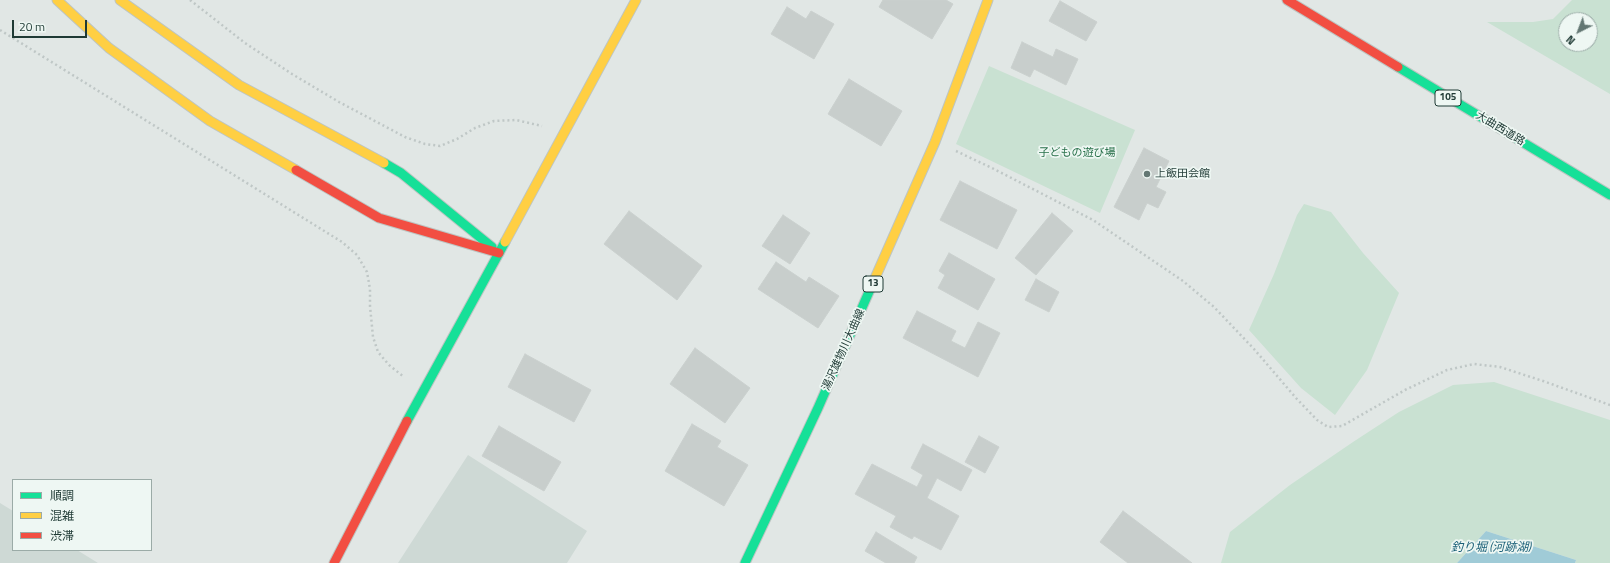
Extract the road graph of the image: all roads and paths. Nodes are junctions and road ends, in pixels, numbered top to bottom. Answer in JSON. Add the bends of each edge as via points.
{"nodes":[{"id":1,"x":57,"y":0,"type":"edge"},
{"id":2,"x":120,"y":0,"type":"edge"},
{"id":3,"x":190,"y":0,"type":"edge"},
{"id":4,"x":636,"y":0,"type":"edge"},
{"id":5,"x":988,"y":0,"type":"edge"},
{"id":6,"x":1287,"y":0,"type":"edge"},
{"id":7,"x":0,"y":30,"type":"edge"},
{"id":8,"x":563,"y":134,"type":"junction"},
{"id":9,"x":935,"y":142,"type":"junction"},
{"id":10,"x":1610,"y":195,"type":"edge"},
{"id":11,"x":499,"y":253,"type":"junction"},
{"id":12,"x":423,"y":390,"type":"junction"},
{"id":13,"x":1610,"y":405,"type":"edge"},
{"id":14,"x":334,"y":563,"type":"edge"},
{"id":15,"x":745,"y":563,"type":"edge"}],
"edges":[{"from":1,"to":11,"type":"main road","via":[[109,48],[217,125],[379,218]]},
{"from":2,"to":11,"type":"main road","via":[[239,84],[401,173]]},
{"from":3,"to":8,"type":"path","via":[[292,74],[405,137],[440,146],[494,121],[516,120],[540,125]]},
{"from":4,"to":8,"type":"main road"},
{"from":5,"to":9,"type":"main road","name":"湯沢雄物川大曲線","number":"13"},
{"from":6,"to":10,"type":"main road","name":"大曲西道路","number":"105"},
{"from":7,"to":12,"type":"path","via":[[358,254],[367,272],[373,337],[378,352],[389,365]]},
{"from":8,"to":11,"type":"main road"},
{"from":9,"to":13,"type":"path","via":[[1093,220],[1183,282],[1214,307],[1296,398],[1317,420],[1328,427],[1342,426],[1446,370],[1474,364],[1500,368]]},
{"from":9,"to":15,"type":"main road","name":"湯沢雄物川大曲線","number":"13","via":[[818,408]]},
{"from":11,"to":12,"type":"main road"},
{"from":12,"to":14,"type":"main road"}]}
